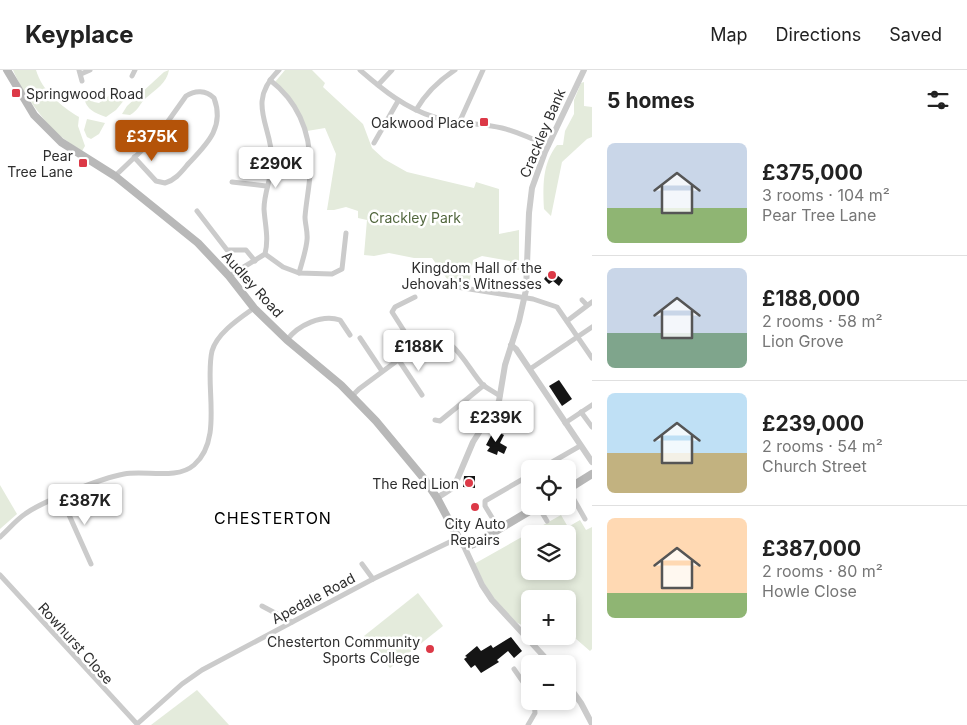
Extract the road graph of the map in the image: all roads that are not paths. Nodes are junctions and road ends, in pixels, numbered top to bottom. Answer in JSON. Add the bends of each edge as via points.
{"nodes":[{"id":1,"x":7,"y":70,"type":"edge"},
{"id":2,"x":90,"y":70,"type":"edge"},
{"id":3,"x":268,"y":70,"type":"edge"},
{"id":4,"x":279,"y":70,"type":"edge"},
{"id":5,"x":360,"y":70,"type":"edge"},
{"id":6,"x":392,"y":70,"type":"edge"},
{"id":7,"x":455,"y":70,"type":"edge"},
{"id":8,"x":483,"y":70,"type":"edge"},
{"id":9,"x":584,"y":70,"type":"edge"},
{"id":10,"x":80,"y":72,"type":"edge"},
{"id":11,"x":272,"y":78,"type":"junction"},
{"id":12,"x":82,"y":81,"type":"dead end"},
{"id":13,"x":378,"y":85,"type":"junction"},
{"id":14,"x":398,"y":101,"type":"junction"},
{"id":15,"x":416,"y":110,"type":"junction"},
{"id":16,"x":459,"y":123,"type":"junction"},
{"id":17,"x":374,"y":143,"type":"dead end"},
{"id":18,"x":548,"y":146,"type":"junction"},
{"id":19,"x":134,"y":157,"type":"junction"},
{"id":20,"x":115,"y":176,"type":"junction"},
{"id":21,"x":232,"y":182,"type":"dead end"},
{"id":22,"x":266,"y":186,"type":"junction"},
{"id":23,"x":197,"y":211,"type":"dead end"},
{"id":24,"x":346,"y":233,"type":"dead end"},
{"id":25,"x":265,"y":254,"type":"junction"},
{"id":26,"x":255,"y":261,"type":"junction"},
{"id":27,"x":299,"y":273,"type":"junction"},
{"id":28,"x":230,"y":276,"type":"junction"},
{"id":29,"x":457,"y":287,"type":"dead end"},
{"id":30,"x":415,"y":296,"type":"dead end"},
{"id":31,"x":524,"y":298,"type":"junction"},
{"id":32,"x":582,"y":300,"type":"dead end"},
{"id":33,"x":590,"y":304,"type":"edge"},
{"id":34,"x":254,"y":308,"type":"junction"},
{"id":35,"x":567,"y":321,"type":"junction"},
{"id":36,"x":592,"y":327,"type":"edge"},
{"id":37,"x":350,"y":336,"type":"dead end"},
{"id":38,"x":578,"y":336,"type":"junction"},
{"id":39,"x":360,"y":338,"type":"dead end"},
{"id":40,"x":287,"y":340,"type":"junction"},
{"id":41,"x":511,"y":345,"type":"junction"},
{"id":42,"x":415,"y":348,"type":"junction"},
{"id":43,"x":592,"y":358,"type":"edge"},
{"id":44,"x":398,"y":359,"type":"junction"},
{"id":45,"x":530,"y":369,"type":"junction"},
{"id":46,"x":382,"y":371,"type":"junction"},
{"id":47,"x":484,"y":386,"type":"junction"},
{"id":48,"x":422,"y":395,"type":"dead end"},
{"id":49,"x":352,"y":396,"type":"junction"},
{"id":50,"x":500,"y":396,"type":"junction"},
{"id":51,"x":592,"y":405,"type":"edge"},
{"id":52,"x":581,"y":412,"type":"junction"},
{"id":53,"x":435,"y":420,"type":"dead end"},
{"id":54,"x":565,"y":423,"type":"junction"},
{"id":55,"x":592,"y":427,"type":"edge"},
{"id":56,"x":580,"y":446,"type":"junction"},
{"id":57,"x":556,"y":460,"type":"edge"},
{"id":58,"x":592,"y":462,"type":"edge"},
{"id":59,"x":592,"y":474,"type":"edge"},
{"id":60,"x":521,"y":480,"type":"edge"},
{"id":61,"x":576,"y":484,"type":"edge"},
{"id":62,"x":60,"y":497,"type":"junction"},
{"id":63,"x":437,"y":498,"type":"junction"},
{"id":64,"x":576,"y":504,"type":"edge"},
{"id":65,"x":523,"y":515,"type":"edge"},
{"id":66,"x":543,"y":515,"type":"edge"},
{"id":67,"x":584,"y":518,"type":"dead end"},
{"id":68,"x":547,"y":521,"type":"dead end"},
{"id":69,"x":499,"y":529,"type":"junction"},
{"id":70,"x":0,"y":537,"type":"edge"},
{"id":71,"x":460,"y":541,"type":"junction"},
{"id":72,"x":91,"y":564,"type":"dead end"},
{"id":73,"x":362,"y":564,"type":"dead end"},
{"id":74,"x":0,"y":575,"type":"edge"},
{"id":75,"x":373,"y":579,"type":"junction"},
{"id":76,"x":262,"y":606,"type":"dead end"},
{"id":77,"x":292,"y":622,"type":"junction"},
{"id":78,"x":543,"y":655,"type":"edge"},
{"id":79,"x":514,"y":669,"type":"dead end"},
{"id":80,"x":521,"y":679,"type":"edge"},
{"id":81,"x":576,"y":696,"type":"edge"},
{"id":82,"x":535,"y":710,"type":"edge"},
{"id":83,"x":137,"y":724,"type":"edge"},
{"id":84,"x":592,"y":724,"type":"edge"},
{"id":85,"x":528,"y":725,"type":"edge"}],
"edges":[{"from":1,"to":20,"type":"main road","name":"Audley Road","via":[[45,127],[61,142]]},
{"from":2,"to":10,"type":"street"},
{"from":3,"to":11,"type":"street"},
{"from":4,"to":11,"type":"street"},
{"from":5,"to":13,"type":"street"},
{"from":6,"to":13,"type":"street"},
{"from":7,"to":15,"type":"street","via":[[436,84]]},
{"from":8,"to":16,"type":"street"},
{"from":9,"to":18,"type":"street","name":"Crackley Bank"},
{"from":10,"to":12,"type":"street"},
{"from":11,"to":22,"type":"street","via":[[262,103],[272,164]]},
{"from":11,"to":27,"type":"street","via":[[297,108],[308,150],[307,238]]},
{"from":13,"to":14,"type":"street"},
{"from":14,"to":15,"type":"street"},
{"from":14,"to":17,"type":"street"},
{"from":15,"to":16,"type":"street"},
{"from":16,"to":18,"type":"street","via":[[503,128]]},
{"from":18,"to":31,"type":"street","name":"Crackley Bank","via":[[537,170],[530,198]]},
{"from":19,"to":19,"type":"street","via":[[159,134],[191,92],[204,92],[214,98],[216,115],[212,136],[171,182],[156,181]]},
{"from":19,"to":20,"type":"street"},
{"from":20,"to":28,"type":"main road","name":"Audley Road","via":[[198,243]]},
{"from":21,"to":22,"type":"street"},
{"from":22,"to":25,"type":"street","via":[[264,208],[268,235]]},
{"from":23,"to":26,"type":"street","via":[[227,250],[246,250]]},
{"from":24,"to":27,"type":"street","via":[[342,269],[332,274]]},
{"from":25,"to":26,"type":"street"},
{"from":25,"to":27,"type":"street","via":[[283,267]]},
{"from":26,"to":28,"type":"street"},
{"from":28,"to":34,"type":"main road","name":"Audley Road"},
{"from":29,"to":31,"type":"street"},
{"from":30,"to":42,"type":"street","via":[[392,312]]},
{"from":31,"to":35,"type":"street","via":[[557,307]]},
{"from":31,"to":41,"type":"street","name":"Crackley Bank"},
{"from":32,"to":33,"type":"street"},
{"from":33,"to":35,"type":"street"},
{"from":34,"to":40,"type":"main road","name":"Audley Road"},
{"from":34,"to":62,"type":"street","via":[[222,335],[212,350],[210,437],[194,465],[175,473],[123,474]]},
{"from":35,"to":38,"type":"street"},
{"from":36,"to":38,"type":"street"},
{"from":37,"to":40,"type":"street","via":[[340,320],[324,318],[295,331]]},
{"from":38,"to":43,"type":"street"},
{"from":38,"to":45,"type":"street"},
{"from":39,"to":46,"type":"street"},
{"from":40,"to":49,"type":"main road","name":"Audley Road"},
{"from":41,"to":45,"type":"street"},
{"from":41,"to":50,"type":"street","name":"Crackley Bank"},
{"from":42,"to":44,"type":"street"},
{"from":42,"to":47,"type":"street","via":[[429,338],[444,339]]},
{"from":44,"to":46,"type":"street"},
{"from":44,"to":48,"type":"street"},
{"from":45,"to":54,"type":"street"},
{"from":46,"to":49,"type":"street"},
{"from":47,"to":50,"type":"street"},
{"from":47,"to":53,"type":"street","via":[[440,421]]},
{"from":49,"to":63,"type":"main road","name":"Audley Road","via":[[405,455]]},
{"from":50,"to":63,"type":"street","name":"Crackley Bank","via":[[473,442],[454,487]]},
{"from":51,"to":52,"type":"street"},
{"from":52,"to":54,"type":"street"},
{"from":52,"to":55,"type":"street"},
{"from":54,"to":56,"type":"street"},
{"from":56,"to":57,"type":"street"},
{"from":56,"to":58,"type":"street"},
{"from":59,"to":61,"type":"main road"},
{"from":60,"to":69,"type":"street","via":[[485,501]]},
{"from":62,"to":70,"type":"street","via":[[26,514]]},
{"from":62,"to":72,"type":"street"},
{"from":63,"to":71,"type":"main road","name":"Audley Road"},
{"from":64,"to":67,"type":"street"},
{"from":65,"to":69,"type":"main road"},
{"from":66,"to":68,"type":"street"},
{"from":69,"to":71,"type":"main road","via":[[471,545]]},
{"from":71,"to":75,"type":"street","name":"Apedale Road"},
{"from":71,"to":78,"type":"street","via":[[492,600]]},
{"from":73,"to":75,"type":"street"},
{"from":74,"to":83,"type":"street","name":"Rowhurst Close"},
{"from":75,"to":77,"type":"street","name":"Apedale Road"},
{"from":76,"to":77,"type":"street"},
{"from":77,"to":83,"type":"street","name":"Apedale Road","via":[[202,670]]},
{"from":79,"to":80,"type":"street"},
{"from":81,"to":84,"type":"street"},
{"from":82,"to":85,"type":"street"}]}
